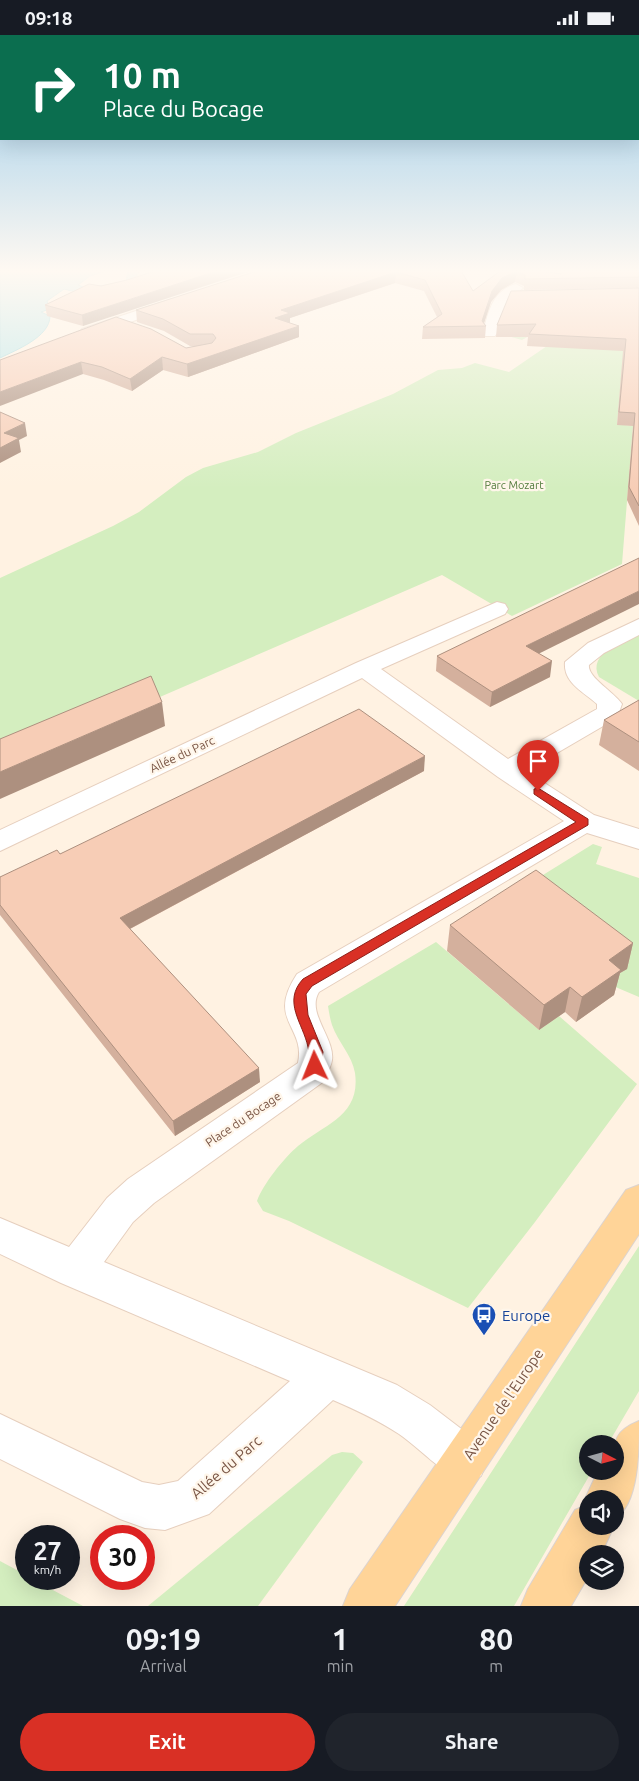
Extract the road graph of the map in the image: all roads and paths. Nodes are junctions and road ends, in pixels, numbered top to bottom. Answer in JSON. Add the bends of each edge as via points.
{"nodes":[{"id":1,"x":497,"y":609,"type":"dead end"},
{"id":2,"x":639,"y":626,"type":"edge"},
{"id":3,"x":364,"y":668,"type":"junction"},
{"id":4,"x":508,"y":771,"type":"junction"},
{"id":5,"x":584,"y":822,"type":"junction"},
{"id":6,"x":639,"y":839,"type":"edge"},
{"id":7,"x":0,"y":841,"type":"edge"},
{"id":8,"x":639,"y":1202,"type":"edge"},
{"id":9,"x":0,"y":1236,"type":"edge"},
{"id":10,"x":75,"y":1270,"type":"junction"},
{"id":11,"x":328,"y":1376,"type":"junction"},
{"id":12,"x":0,"y":1436,"type":"edge"},
{"id":13,"x":639,"y":1443,"type":"edge"},
{"id":14,"x":465,"y":1460,"type":"junction"},
{"id":15,"x":612,"y":1490,"type":"edge"},
{"id":16,"x":586,"y":1535,"type":"edge"},
{"id":17,"x":367,"y":1606,"type":"edge"},
{"id":18,"x":545,"y":1606,"type":"edge"}],
"edges":[{"from":1,"to":3,"type":"street","name":"Allée du Parc"},
{"from":2,"to":4,"type":"street","via":[[596,648],[576,668],[579,676],[610,704],[608,713]]},
{"from":3,"to":4,"type":"street"},
{"from":3,"to":7,"type":"street","name":"Allée du Parc"},
{"from":4,"to":5,"type":"street"},
{"from":5,"to":6,"type":"street"},
{"from":5,"to":10,"type":"street","name":"Place du Bocage","via":[[308,983],[300,994],[300,1004],[301,1015],[316,1052],[311,1072],[141,1191],[120,1210]]},
{"from":8,"to":14,"type":"main road","name":"Avenue de l'Europe"},
{"from":9,"to":10,"type":"street"},
{"from":10,"to":11,"type":"street"},
{"from":11,"to":12,"type":"street","name":"Allée du Parc","via":[[192,1498],[167,1508],[154,1509],[136,1503]]},
{"from":11,"to":14,"type":"street","via":[[415,1420]]},
{"from":13,"to":15,"type":"main road"},
{"from":14,"to":17,"type":"main road","name":"Avenue de l'Europe"},
{"from":16,"to":18,"type":"main road"}]}
